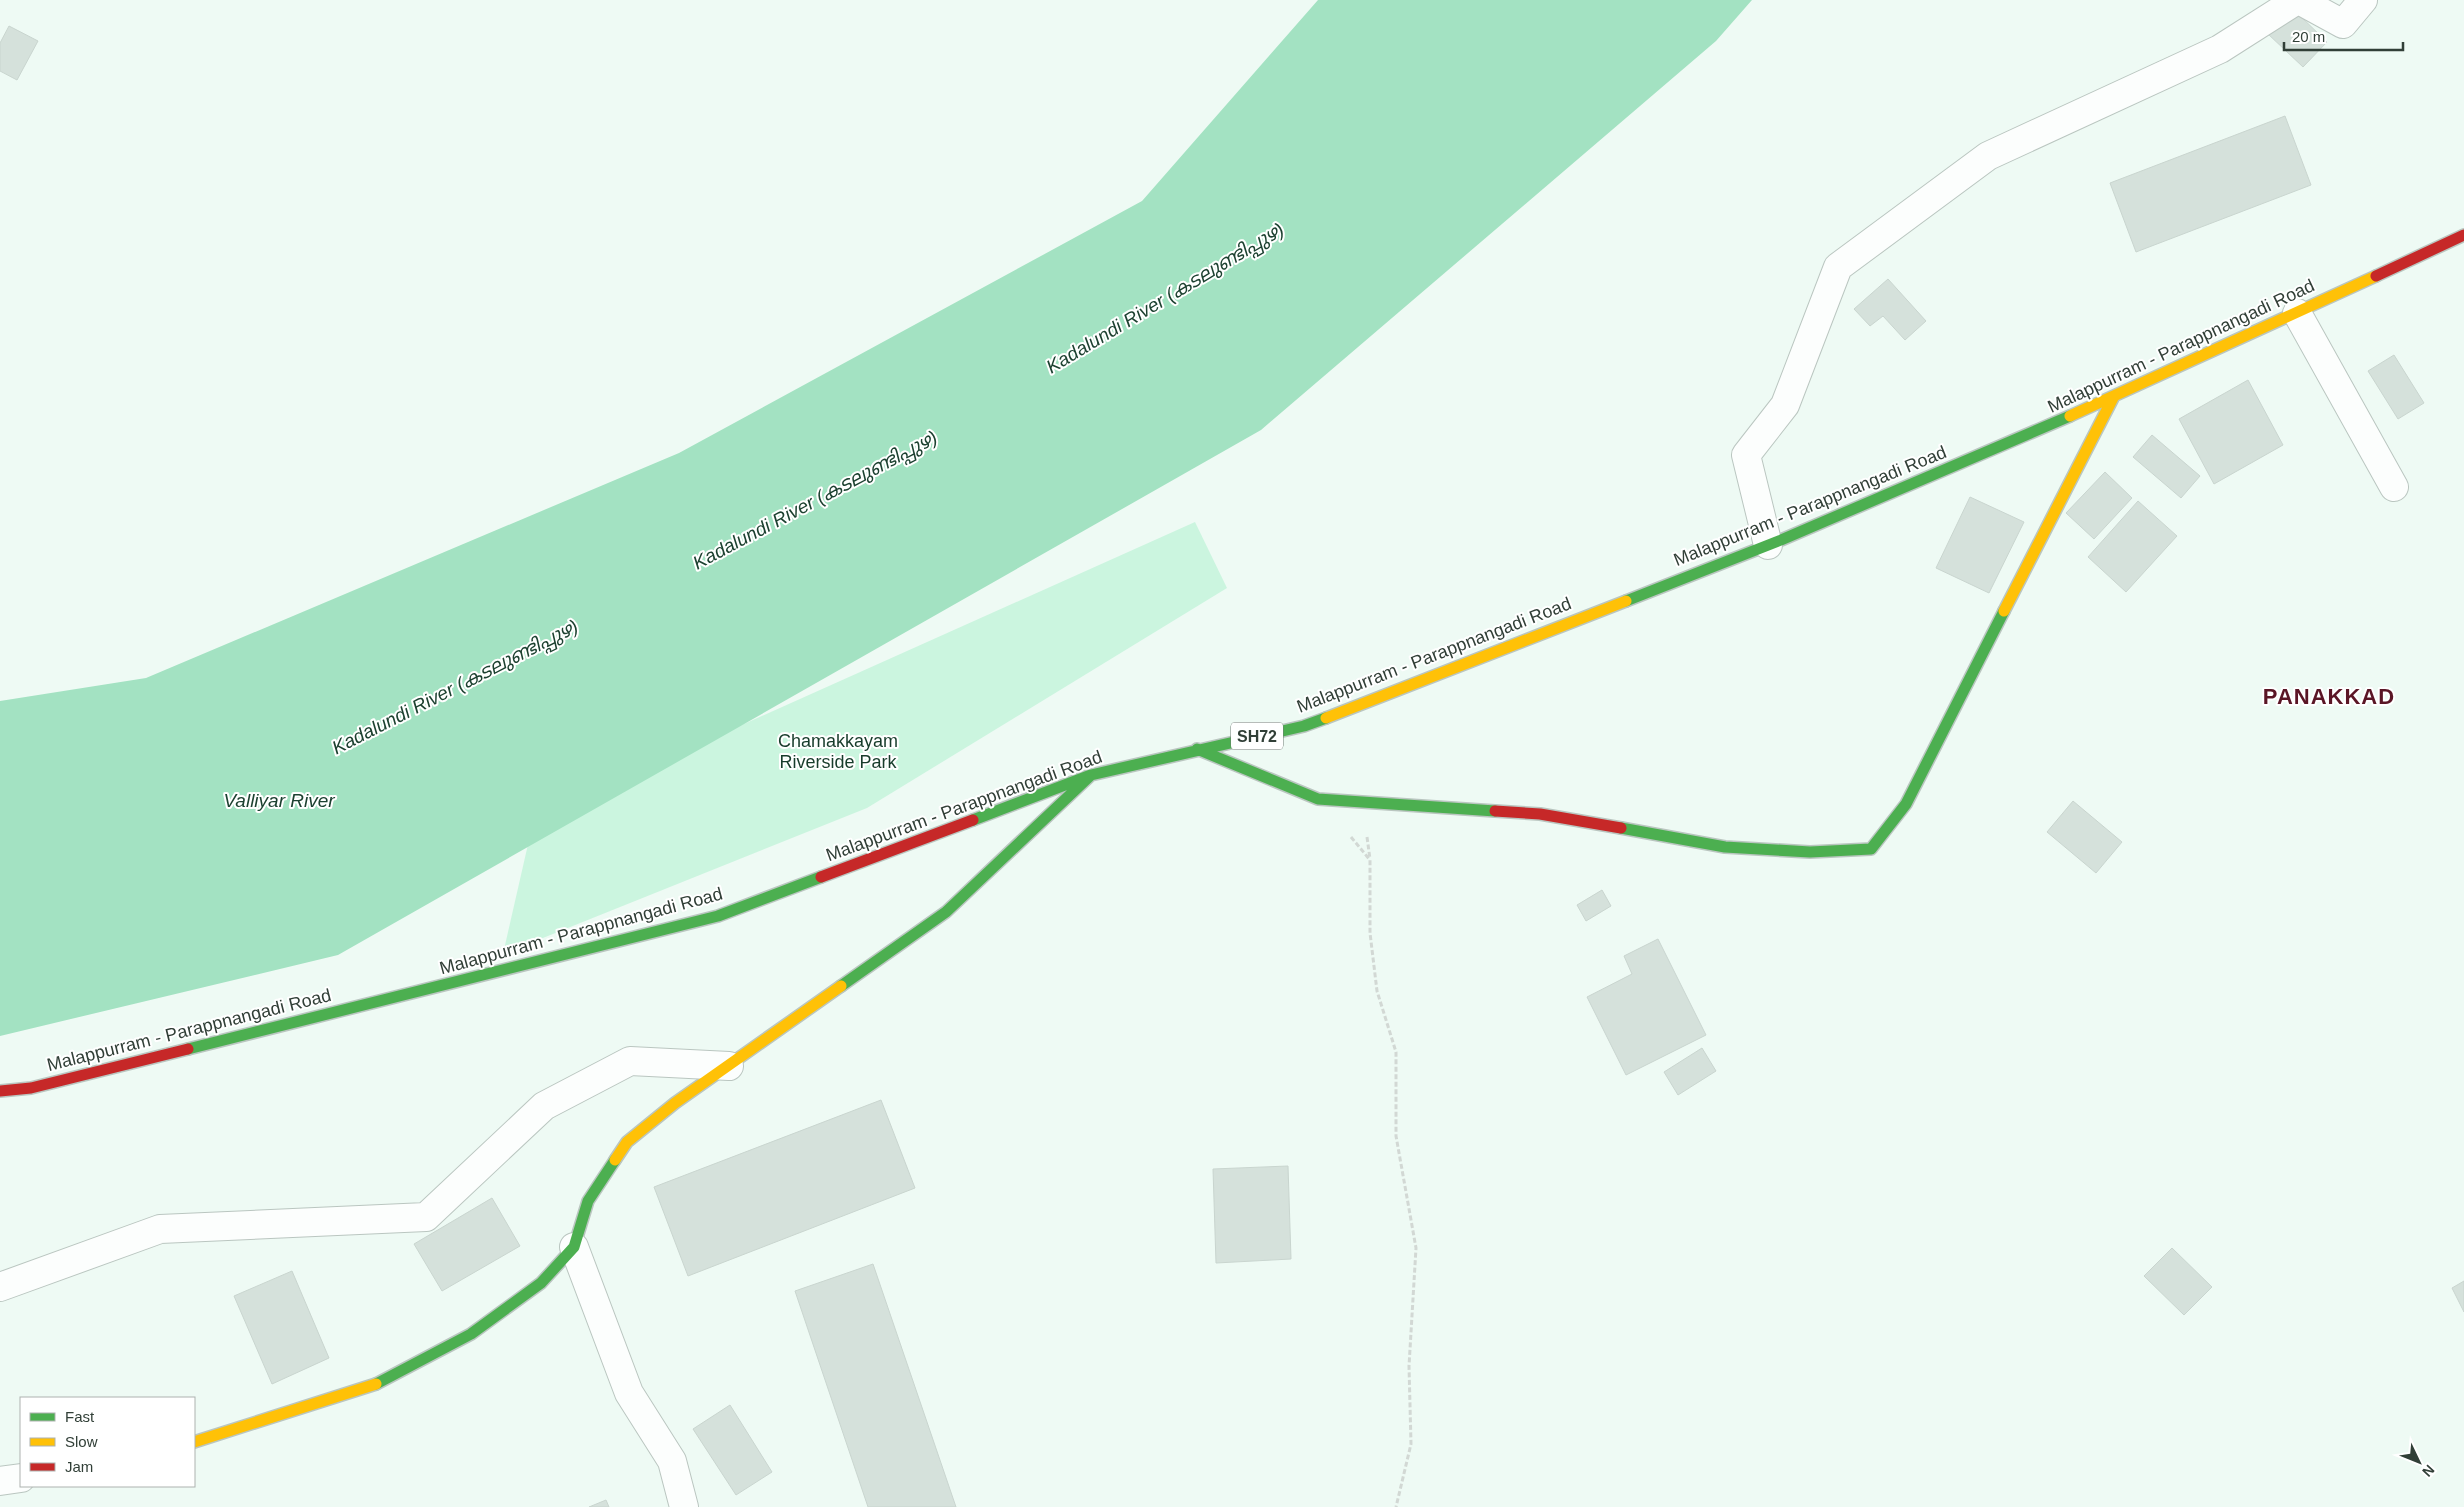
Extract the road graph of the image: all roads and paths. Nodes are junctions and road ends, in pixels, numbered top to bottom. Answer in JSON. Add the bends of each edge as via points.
{"nodes":[{"id":1,"x":2298,"y":0,"type":"edge"},
{"id":2,"x":2363,"y":0,"type":"edge"},
{"id":3,"x":2464,"y":235,"type":"edge"},
{"id":4,"x":2297,"y":312,"type":"junction"},
{"id":5,"x":2114,"y":398,"type":"junction"},
{"id":6,"x":2394,"y":487,"type":"dead end"},
{"id":7,"x":1768,"y":545,"type":"junction"},
{"id":8,"x":1196,"y":749,"type":"junction"},
{"id":9,"x":1090,"y":775,"type":"junction"},
{"id":10,"x":1318,"y":799,"type":"junction"},
{"id":11,"x":729,"y":1066,"type":"junction"},
{"id":12,"x":0,"y":1090,"type":"edge"},
{"id":13,"x":574,"y":1247,"type":"junction"},
{"id":14,"x":0,"y":1287,"type":"edge"},
{"id":15,"x":195,"y":1442,"type":"edge"},
{"id":16,"x":20,"y":1478,"type":"edge"},
{"id":17,"x":0,"y":1481,"type":"edge"},
{"id":18,"x":684,"y":1507,"type":"edge"},
{"id":19,"x":1396,"y":1507,"type":"edge"}],
"edges":[{"from":1,"to":2,"type":"street","via":[[2343,24]]},
{"from":1,"to":7,"type":"street","via":[[2220,49],[1988,156],[1838,267],[1785,405],[1746,455]]},
{"from":3,"to":4,"type":"main road","name":"Malappurram - Parappnangadi Road","number":"SH72"},
{"from":4,"to":5,"type":"main road","name":"Malappurram - Parappnangadi Road","number":"SH72"},
{"from":4,"to":6,"type":"street"},
{"from":5,"to":7,"type":"main road","name":"Malappurram - Parappnangadi Road","number":"SH72"},
{"from":5,"to":10,"type":"main road","via":[[1906,804],[1871,849],[1810,852],[1725,847],[1540,814]]},
{"from":7,"to":8,"type":"main road","name":"Malappurram - Parappnangadi Road","number":"SH72","via":[[1304,726]]},
{"from":8,"to":9,"type":"main road","name":"Malappurram - Parappnangadi Road","number":"SH72"},
{"from":8,"to":10,"type":"main road"},
{"from":9,"to":11,"type":"main road","via":[[946,912]]},
{"from":9,"to":12,"type":"main road","name":"Malappurram - Parappnangadi Road","number":"SH72","via":[[718,916],[40,1086]]},
{"from":10,"to":19,"type":"path","via":[[1370,860],[1370,934],[1377,991],[1396,1052],[1396,1136],[1416,1248],[1410,1366],[1411,1444]]},
{"from":11,"to":13,"type":"main road","via":[[675,1103],[628,1142],[588,1202]]},
{"from":11,"to":14,"type":"street","via":[[630,1061],[544,1106],[426,1217],[160,1229]]},
{"from":13,"to":15,"type":"main road","via":[[541,1283],[471,1334],[380,1383]]},
{"from":13,"to":18,"type":"street","via":[[629,1393],[672,1461]]},
{"from":16,"to":17,"type":"street"}]}
